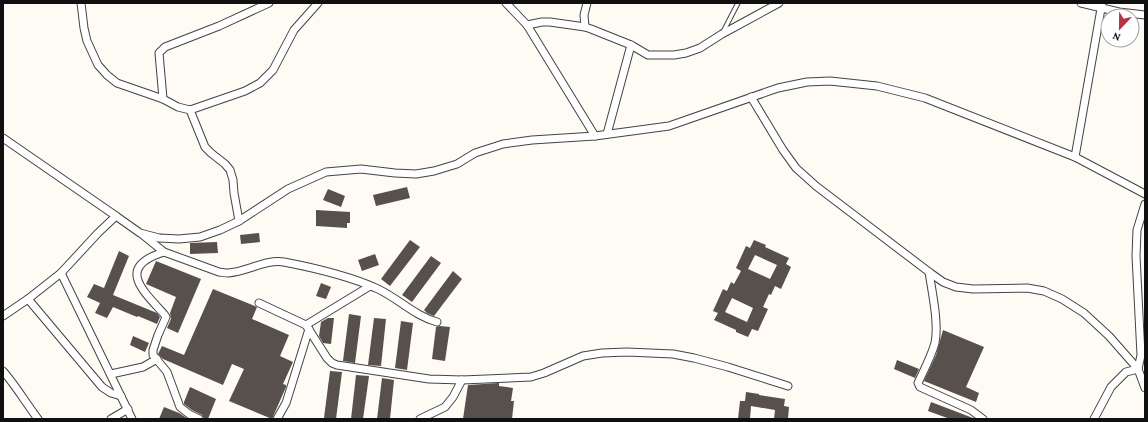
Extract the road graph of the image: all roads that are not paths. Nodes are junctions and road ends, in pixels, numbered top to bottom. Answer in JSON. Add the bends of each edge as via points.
{"nodes":[{"id":1,"x":81,"y":3,"type":"edge"},
{"id":2,"x":269,"y":3,"type":"edge"},
{"id":3,"x":318,"y":3,"type":"edge"},
{"id":4,"x":506,"y":3,"type":"edge"},
{"id":5,"x":587,"y":3,"type":"edge"},
{"id":6,"x":738,"y":3,"type":"edge"},
{"id":7,"x":779,"y":3,"type":"edge"},
{"id":8,"x":1081,"y":3,"type":"edge"},
{"id":9,"x":1102,"y":5,"type":"edge"},
{"id":10,"x":1145,"y":16,"type":"edge"},
{"id":11,"x":527,"y":25,"type":"junction"},
{"id":12,"x":585,"y":27,"type":"junction"},
{"id":13,"x":722,"y":34,"type":"junction"},
{"id":14,"x":631,"y":45,"type":"junction"},
{"id":15,"x":751,"y":97,"type":"junction"},
{"id":16,"x":163,"y":99,"type":"junction"},
{"id":17,"x":190,"y":110,"type":"junction"},
{"id":18,"x":607,"y":134,"type":"junction"},
{"id":19,"x":595,"y":136,"type":"junction"},
{"id":20,"x":3,"y":138,"type":"edge"},
{"id":21,"x":1075,"y":157,"type":"junction"},
{"id":22,"x":1145,"y":194,"type":"edge"},
{"id":23,"x":1145,"y":204,"type":"edge"},
{"id":24,"x":116,"y":216,"type":"junction"},
{"id":25,"x":239,"y":221,"type":"junction"},
{"id":26,"x":140,"y":233,"type":"junction"},
{"id":27,"x":164,"y":252,"type":"junction"},
{"id":28,"x":929,"y":272,"type":"junction"},
{"id":29,"x":61,"y":273,"type":"junction"},
{"id":30,"x":370,"y":286,"type":"junction"},
{"id":31,"x":28,"y":299,"type":"junction"},
{"id":32,"x":259,"y":303,"type":"dead end"},
{"id":33,"x":3,"y":316,"type":"edge"},
{"id":34,"x":437,"y":322,"type":"dead end"},
{"id":35,"x":308,"y":327,"type":"junction"},
{"id":36,"x":157,"y":359,"type":"junction"},
{"id":37,"x":1138,"y":369,"type":"junction"},
{"id":38,"x":3,"y":371,"type":"edge"},
{"id":39,"x":111,"y":374,"type":"junction"},
{"id":40,"x":462,"y":380,"type":"junction"},
{"id":41,"x":788,"y":386,"type":"dead end"},
{"id":42,"x":1145,"y":388,"type":"edge"},
{"id":43,"x":121,"y":396,"type":"junction"},
{"id":44,"x":128,"y":409,"type":"junction"},
{"id":45,"x":38,"y":419,"type":"edge"},
{"id":46,"x":111,"y":419,"type":"edge"},
{"id":47,"x":132,"y":419,"type":"edge"},
{"id":48,"x":199,"y":419,"type":"edge"},
{"id":49,"x":277,"y":419,"type":"edge"},
{"id":50,"x":420,"y":419,"type":"edge"},
{"id":51,"x":983,"y":419,"type":"edge"},
{"id":52,"x":1094,"y":419,"type":"edge"}],
"edges":[{"from":1,"to":16,"type":"street","via":[[87,41],[98,65],[117,83]]},
{"from":2,"to":16,"type":"street","via":[[165,47],[160,53]]},
{"from":3,"to":17,"type":"street","via":[[294,30],[273,70],[260,83],[245,91]]},
{"from":4,"to":11,"type":"street"},
{"from":5,"to":12,"type":"street"},
{"from":6,"to":13,"type":"lane"},
{"from":7,"to":13,"type":"street"},
{"from":8,"to":9,"type":"street"},
{"from":9,"to":10,"type":"street","via":[[1119,12]]},
{"from":9,"to":21,"type":"street"},
{"from":11,"to":12,"type":"street","via":[[550,22]]},
{"from":11,"to":19,"type":"street"},
{"from":12,"to":14,"type":"street"},
{"from":13,"to":14,"type":"street","via":[[700,48],[674,55],[648,55]]},
{"from":14,"to":18,"type":"street"},
{"from":15,"to":18,"type":"street","via":[[669,126]]},
{"from":15,"to":21,"type":"street","via":[[807,82],[830,81],[877,86],[925,98]]},
{"from":15,"to":28,"type":"street","via":[[796,168]]},
{"from":16,"to":17,"type":"street"},
{"from":17,"to":25,"type":"street","via":[[205,147],[230,170]]},
{"from":18,"to":19,"type":"street"},
{"from":19,"to":25,"type":"street","via":[[503,144],[475,153],[457,164],[416,174],[361,169],[326,172],[288,189]]},
{"from":20,"to":24,"type":"street"},
{"from":21,"to":22,"type":"street"},
{"from":23,"to":37,"type":"street","via":[[1137,230],[1141,355]]},
{"from":24,"to":26,"type":"street"},
{"from":24,"to":29,"type":"street"},
{"from":25,"to":26,"type":"street","via":[[200,237],[159,238]]},
{"from":26,"to":27,"type":"street"},
{"from":27,"to":30,"type":"street","via":[[219,272],[227,273],[282,262],[322,270]]},
{"from":27,"to":36,"type":"street","via":[[144,260],[136,275],[144,292],[166,317],[153,350],[153,355]]},
{"from":28,"to":37,"type":"street","via":[[956,287],[1027,288],[1044,291],[1062,299],[1109,336]]},
{"from":28,"to":51,"type":"street","via":[[935,343],[918,383],[920,387],[971,410]]},
{"from":29,"to":31,"type":"street"},
{"from":29,"to":39,"type":"street"},
{"from":30,"to":34,"type":"street","via":[[428,320]]},
{"from":30,"to":35,"type":"street"},
{"from":31,"to":33,"type":"street"},
{"from":31,"to":43,"type":"street","via":[[102,387]]},
{"from":32,"to":35,"type":"street"},
{"from":35,"to":40,"type":"street","via":[[327,358],[337,365],[429,379]]},
{"from":35,"to":49,"type":"street","via":[[286,403]]},
{"from":36,"to":39,"type":"street","via":[[143,368]]},
{"from":36,"to":48,"type":"street","via":[[166,372],[180,407]]},
{"from":37,"to":42,"type":"street"},
{"from":37,"to":52,"type":"street","via":[[1126,372],[1111,387]]},
{"from":38,"to":45,"type":"street"},
{"from":39,"to":43,"type":"street"},
{"from":40,"to":41,"type":"street","via":[[531,377],[583,356],[627,352],[673,354],[694,358]]},
{"from":40,"to":50,"type":"street","via":[[445,407]]},
{"from":43,"to":44,"type":"street"},
{"from":44,"to":46,"type":"street"},
{"from":44,"to":47,"type":"street"}]}
